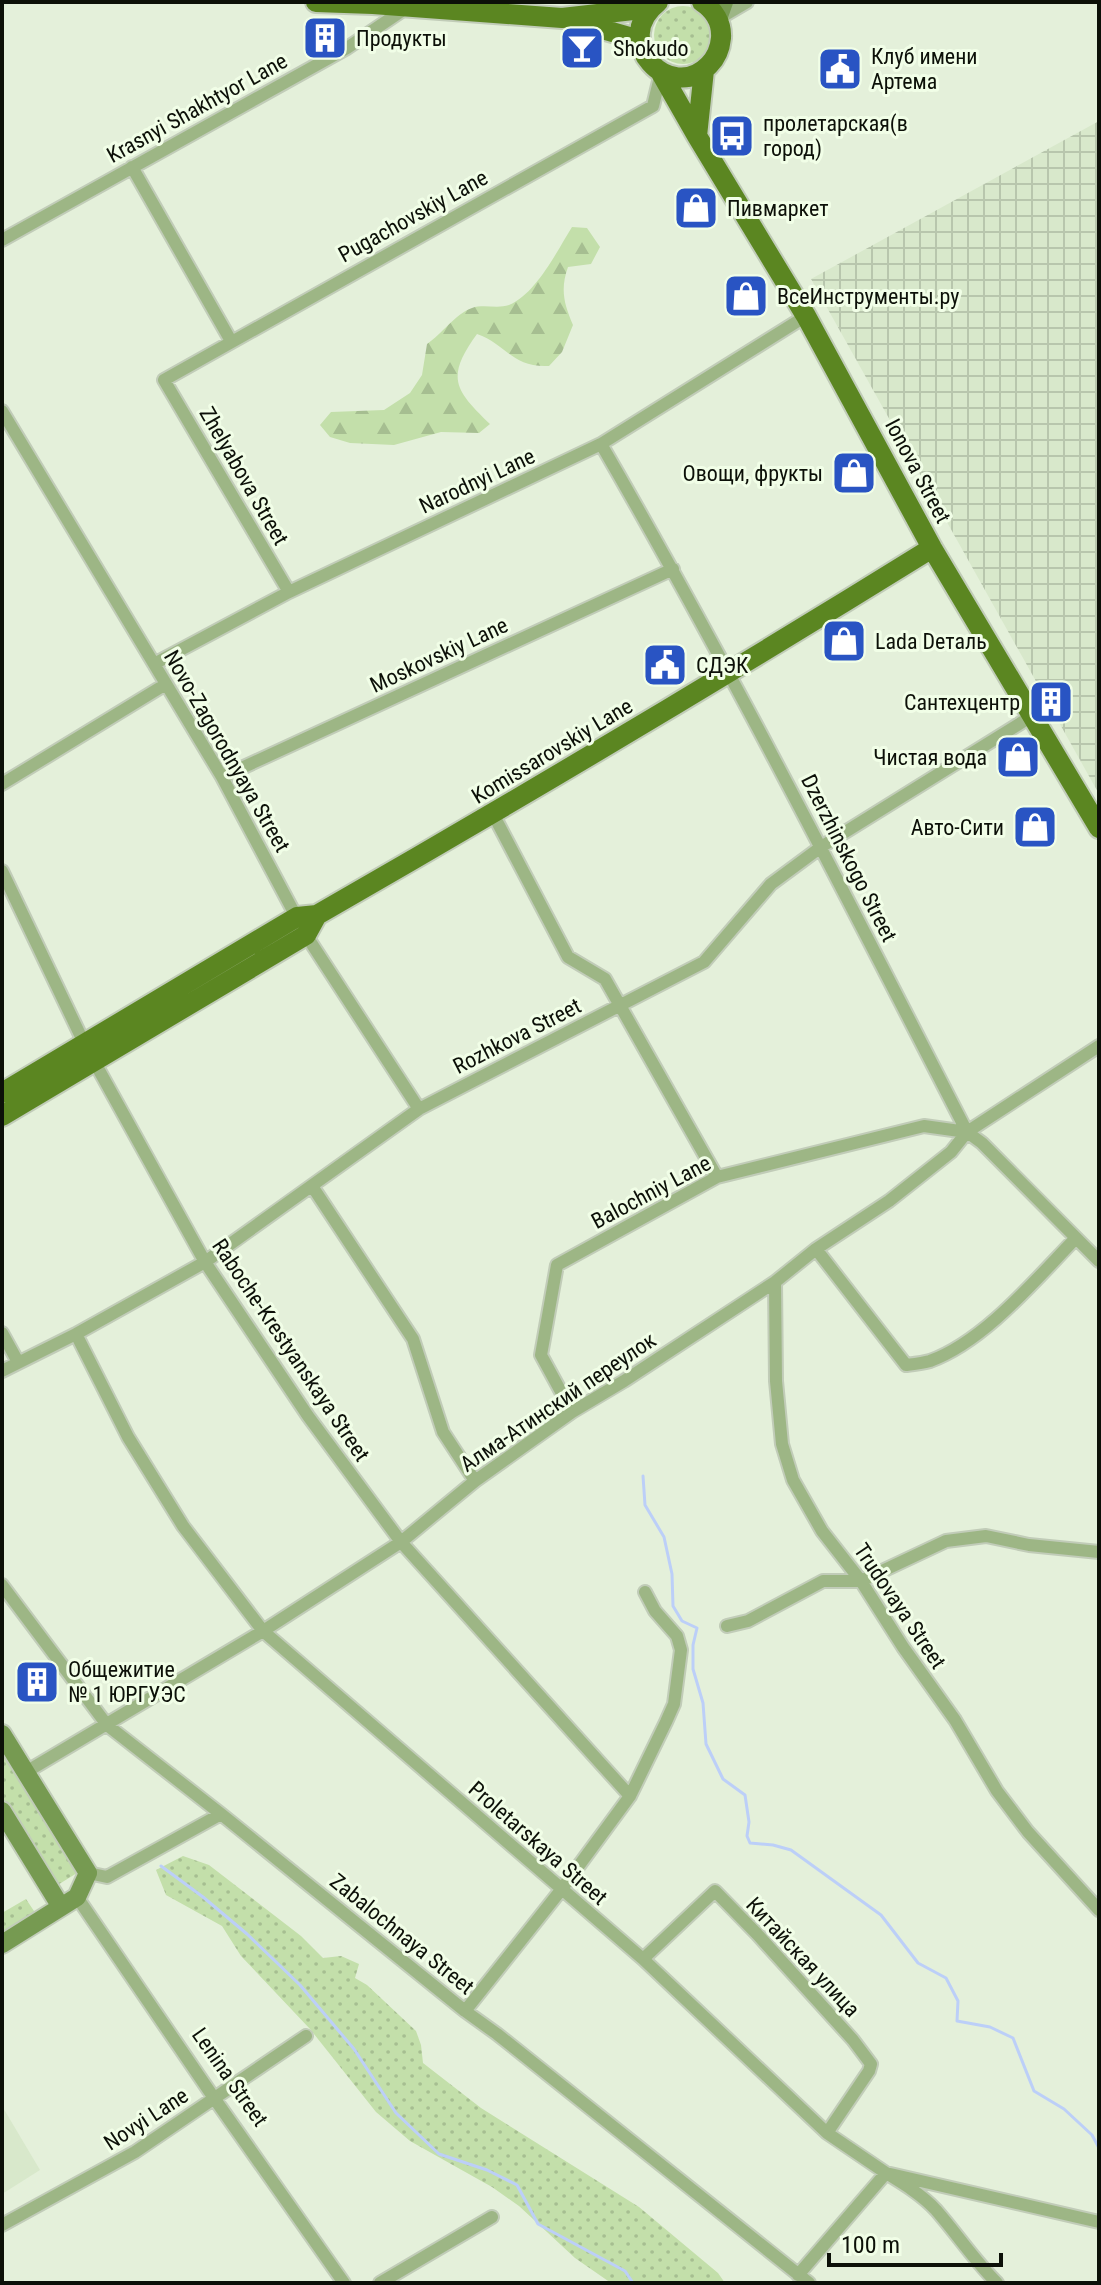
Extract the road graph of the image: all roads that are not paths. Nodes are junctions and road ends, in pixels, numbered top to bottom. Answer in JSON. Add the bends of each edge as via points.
{"nodes":[{"id":1,"x":316,"y":2,"type":"edge"},
{"id":2,"x":702,"y":2,"type":"edge"},
{"id":3,"x":747,"y":2,"type":"edge"},
{"id":4,"x":373,"y":3,"type":"edge"},
{"id":5,"x":654,"y":5,"type":"edge"},
{"id":6,"x":408,"y":6,"type":"junction"},
{"id":7,"x":447,"y":6,"type":"edge"},
{"id":8,"x":721,"y":10,"type":"edge"},
{"id":9,"x":562,"y":18,"type":"junction"},
{"id":10,"x":640,"y":40,"type":"junction"},
{"id":11,"x":704,"y":70,"type":"junction"},
{"id":12,"x":661,"y":73,"type":"junction"},
{"id":13,"x":697,"y":136,"type":"junction"},
{"id":14,"x":132,"y":167,"type":"junction"},
{"id":15,"x":2,"y":240,"type":"edge"},
{"id":16,"x":806,"y":316,"type":"junction"},
{"id":17,"x":231,"y":341,"type":"junction"},
{"id":18,"x":164,"y":380,"type":"joint"},
{"id":19,"x":2,"y":411,"type":"edge"},
{"id":20,"x":601,"y":444,"type":"junction"},
{"id":21,"x":932,"y":548,"type":"junction"},
{"id":22,"x":673,"y":569,"type":"junction"},
{"id":23,"x":289,"y":592,"type":"junction"},
{"id":24,"x":154,"y":664,"type":"junction"},
{"id":25,"x":730,"y":674,"type":"junction"},
{"id":26,"x":166,"y":684,"type":"junction"},
{"id":27,"x":1032,"y":716,"type":"junction"},
{"id":28,"x":222,"y":777,"type":"junction"},
{"id":29,"x":2,"y":784,"type":"edge"},
{"id":30,"x":493,"y":814,"type":"junction"},
{"id":31,"x":1099,"y":828,"type":"edge"},
{"id":32,"x":821,"y":847,"type":"junction"},
{"id":33,"x":2,"y":871,"type":"edge"},
{"id":34,"x":307,"y":922,"type":"junction"},
{"id":35,"x":619,"y":1005,"type":"junction"},
{"id":36,"x":1099,"y":1046,"type":"edge"},
{"id":37,"x":90,"y":1052,"type":"junction"},
{"id":38,"x":2,"y":1093,"type":"edge"},
{"id":39,"x":419,"y":1109,"type":"junction"},
{"id":40,"x":2,"y":1116,"type":"edge"},
{"id":41,"x":967,"y":1132,"type":"junction"},
{"id":42,"x":717,"y":1177,"type":"junction"},
{"id":43,"x":312,"y":1186,"type":"junction"},
{"id":44,"x":1076,"y":1238,"type":"junction"},
{"id":45,"x":816,"y":1249,"type":"junction"},
{"id":46,"x":1099,"y":1261,"type":"edge"},
{"id":47,"x":205,"y":1262,"type":"junction"},
{"id":48,"x":775,"y":1282,"type":"junction"},
{"id":49,"x":2,"y":1333,"type":"edge"},
{"id":50,"x":76,"y":1334,"type":"junction"},
{"id":51,"x":18,"y":1362,"type":"junction"},
{"id":52,"x":2,"y":1371,"type":"edge"},
{"id":53,"x":572,"y":1412,"type":"junction"},
{"id":54,"x":475,"y":1481,"type":"junction"},
{"id":55,"x":401,"y":1542,"type":"junction"},
{"id":56,"x":1099,"y":1552,"type":"edge"},
{"id":57,"x":861,"y":1581,"type":"junction"},
{"id":58,"x":2,"y":1585,"type":"edge"},
{"id":59,"x":645,"y":1592,"type":"dead end"},
{"id":60,"x":727,"y":1626,"type":"dead end"},
{"id":61,"x":263,"y":1631,"type":"junction"},
{"id":62,"x":107,"y":1725,"type":"junction"},
{"id":63,"x":2,"y":1734,"type":"edge"},
{"id":64,"x":26,"y":1772,"type":"junction"},
{"id":65,"x":630,"y":1796,"type":"junction"},
{"id":66,"x":2,"y":1811,"type":"edge"},
{"id":67,"x":221,"y":1814,"type":"junction"},
{"id":68,"x":88,"y":1873,"type":"junction"},
{"id":69,"x":561,"y":1890,"type":"junction"},
{"id":70,"x":69,"y":1902,"type":"junction"},
{"id":71,"x":1099,"y":1910,"type":"edge"},
{"id":72,"x":2,"y":1944,"type":"edge"},
{"id":73,"x":643,"y":1959,"type":"junction"},
{"id":74,"x":465,"y":2011,"type":"junction"},
{"id":75,"x":306,"y":2036,"type":"dead end"},
{"id":76,"x":214,"y":2098,"type":"junction"},
{"id":77,"x":827,"y":2133,"type":"junction"},
{"id":78,"x":886,"y":2173,"type":"junction"},
{"id":79,"x":492,"y":2217,"type":"dead end"},
{"id":80,"x":1099,"y":2222,"type":"edge"},
{"id":81,"x":2,"y":2225,"type":"edge"},
{"id":82,"x":804,"y":2279,"type":"edge"},
{"id":83,"x":344,"y":2283,"type":"edge"},
{"id":84,"x":380,"y":2283,"type":"edge"},
{"id":85,"x":997,"y":2283,"type":"edge"}],
"edges":[{"from":1,"to":4,"type":"main road"},
{"from":2,"to":8,"type":"main road"},
{"from":3,"to":8,"type":"street"},
{"from":4,"to":6,"type":"main road"},
{"from":5,"to":9,"type":"main road"},
{"from":5,"to":10,"type":"main road","via":[[640,27]]},
{"from":6,"to":7,"type":"main road"},
{"from":6,"to":14,"type":"street","name":"Krasnyi Shakhtyor Lane","via":[[347,48]]},
{"from":7,"to":9,"type":"main road"},
{"from":8,"to":11,"type":"main road","via":[[721,46]]},
{"from":9,"to":10,"type":"main road"},
{"from":10,"to":12,"type":"main road","name":"Ionova Street","via":[[648,62]]},
{"from":11,"to":12,"type":"main road","via":[[690,76]]},
{"from":11,"to":13,"type":"main road"},
{"from":12,"to":13,"type":"main road","name":"Ionova Street"},
{"from":12,"to":17,"type":"street","name":"Pugachovskiy Lane","via":[[653,106]]},
{"from":13,"to":16,"type":"main road","name":"Ionova Street"},
{"from":14,"to":15,"type":"street","name":"Krasnyi Shakhtyor Lane"},
{"from":14,"to":17,"type":"street"},
{"from":16,"to":20,"type":"street","name":"Narodnyi Lane"},
{"from":16,"to":21,"type":"main road","name":"Ionova Street"},
{"from":17,"to":18,"type":"street","name":"Pugachovskiy Lane"},
{"from":18,"to":23,"type":"street","name":"Zhelyabova Street"},
{"from":19,"to":24,"type":"street","name":"Novo-Zagorodnyaya Street"},
{"from":20,"to":22,"type":"street","name":"Dzerzhinskogo Street"},
{"from":20,"to":23,"type":"street","name":"Narodnyi Lane"},
{"from":21,"to":25,"type":"main road","name":"Komissarovskiy Lane"},
{"from":21,"to":27,"type":"main road","name":"Ionova Street"},
{"from":22,"to":25,"type":"street","name":"Dzerzhinskogo Street"},
{"from":22,"to":28,"type":"street","name":"Moskovskiy Lane"},
{"from":23,"to":24,"type":"street","name":"Narodnyi Lane"},
{"from":24,"to":26,"type":"street","name":"Novo-Zagorodnyaya Street"},
{"from":25,"to":30,"type":"main road","name":"Komissarovskiy Lane"},
{"from":25,"to":32,"type":"street","name":"Dzerzhinskogo Street"},
{"from":26,"to":28,"type":"street","name":"Novo-Zagorodnyaya Street"},
{"from":26,"to":29,"type":"street"},
{"from":27,"to":31,"type":"main road","name":"Ionova Street"},
{"from":27,"to":32,"type":"street","name":"Rozhkova Street"},
{"from":28,"to":34,"type":"street","name":"Novo-Zagorodnyaya Street"},
{"from":30,"to":34,"type":"main road","name":"Komissarovskiy Lane"},
{"from":30,"to":35,"type":"street","via":[[568,957],[605,979]]},
{"from":32,"to":35,"type":"street","name":"Rozhkova Street","via":[[771,884],[704,962]]},
{"from":32,"to":41,"type":"street","name":"Dzerzhinskogo Street"},
{"from":33,"to":37,"type":"street","name":"Raboche-Krestyanskaya Street"},
{"from":34,"to":37,"type":"main road","name":"Komissarovskiy Lane"},
{"from":34,"to":39,"type":"street","name":"Novo-Zagorodnyaya Street"},
{"from":35,"to":39,"type":"street","name":"Rozhkova Street"},
{"from":35,"to":42,"type":"street"},
{"from":36,"to":41,"type":"street","name":"Алма-Атинский переулок"},
{"from":37,"to":38,"type":"main road","name":"Komissarovskiy Lane"},
{"from":37,"to":40,"type":"main road","name":"Komissarovskiy Lane"},
{"from":37,"to":47,"type":"street","name":"Raboche-Krestyanskaya Street"},
{"from":39,"to":43,"type":"street","name":"Rozhkova Street"},
{"from":41,"to":42,"type":"street","name":"Balochniy Lane","via":[[924,1126]]},
{"from":41,"to":44,"type":"street","name":"Dzerzhinskogo Street"},
{"from":41,"to":45,"type":"street","name":"Алма-Атинский переулок","via":[[951,1152],[889,1201]]},
{"from":42,"to":53,"type":"street","name":"Balochniy Lane","via":[[557,1265],[541,1355]]},
{"from":43,"to":47,"type":"street","name":"Rozhkova Street"},
{"from":43,"to":54,"type":"street","via":[[413,1339],[443,1432]]},
{"from":44,"to":45,"type":"street","via":[[979,1332],[929,1361],[906,1365]]},
{"from":44,"to":46,"type":"street","name":"Dzerzhinskogo Street"},
{"from":45,"to":48,"type":"street","name":"Алма-Атинский переулок"},
{"from":47,"to":50,"type":"street","name":"Rozhkova Street"},
{"from":47,"to":55,"type":"street","name":"Raboche-Krestyanskaya Street"},
{"from":48,"to":53,"type":"street","name":"Алма-Атинский переулок"},
{"from":48,"to":57,"type":"street","name":"Trudovaya Street","via":[[782,1444],[793,1480],[822,1531]]},
{"from":49,"to":51,"type":"street"},
{"from":50,"to":51,"type":"street","name":"Rozhkova Street"},
{"from":50,"to":61,"type":"street","name":"Proletarskaya Street","via":[[128,1437],[183,1526]]},
{"from":51,"to":52,"type":"street","name":"Rozhkova Street"},
{"from":53,"to":54,"type":"street","name":"Алма-Атинский переулок"},
{"from":54,"to":55,"type":"street","name":"Алма-Атинский переулок"},
{"from":55,"to":61,"type":"street","name":"Алма-Атинский переулок"},
{"from":55,"to":65,"type":"street","name":"Raboche-Krestyanskaya Street"},
{"from":56,"to":57,"type":"street","via":[[986,1536],[946,1541]]},
{"from":57,"to":60,"type":"street","via":[[823,1581],[748,1621]]},
{"from":57,"to":71,"type":"street","name":"Trudovaya Street","via":[[997,1791]]},
{"from":58,"to":62,"type":"street","name":"Zabalochnaya Street"},
{"from":59,"to":65,"type":"street","via":[[677,1636],[680,1667],[674,1704]]},
{"from":61,"to":62,"type":"street","name":"Алма-Атинский переулок"},
{"from":61,"to":69,"type":"street","name":"Proletarskaya Street"},
{"from":62,"to":64,"type":"street","name":"Алма-Атинский переулок"},
{"from":62,"to":67,"type":"street","name":"Zabalochnaya Street"},
{"from":63,"to":64,"type":"main road"},
{"from":64,"to":68,"type":"main road"},
{"from":65,"to":69,"type":"street"},
{"from":66,"to":70,"type":"main road","name":"Lenina Street"},
{"from":67,"to":68,"type":"street","via":[[107,1877]]},
{"from":67,"to":74,"type":"street","name":"Zabalochnaya Street"},
{"from":68,"to":70,"type":"main road"},
{"from":69,"to":73,"type":"street","name":"Proletarskaya Street"},
{"from":69,"to":74,"type":"street"},
{"from":70,"to":72,"type":"main road"},
{"from":70,"to":76,"type":"street","name":"Lenina Street"},
{"from":73,"to":77,"type":"street","name":"Proletarskaya Street"},
{"from":73,"to":77,"type":"street","name":"Китайская улица","via":[[715,1891],[871,2064]]},
{"from":74,"to":82,"type":"street","name":"Zabalochnaya Street"},
{"from":75,"to":76,"type":"street","name":"Novyi Lane"},
{"from":76,"to":81,"type":"street","name":"Novyi Lane","via":[[135,2152]]},
{"from":76,"to":83,"type":"street","name":"Lenina Street"},
{"from":77,"to":78,"type":"street","name":"Proletarskaya Street"},
{"from":78,"to":80,"type":"street","name":"Proletarskaya Street"},
{"from":78,"to":82,"type":"street"},
{"from":78,"to":85,"type":"street","via":[[935,2208]]},
{"from":79,"to":84,"type":"street"}]}
